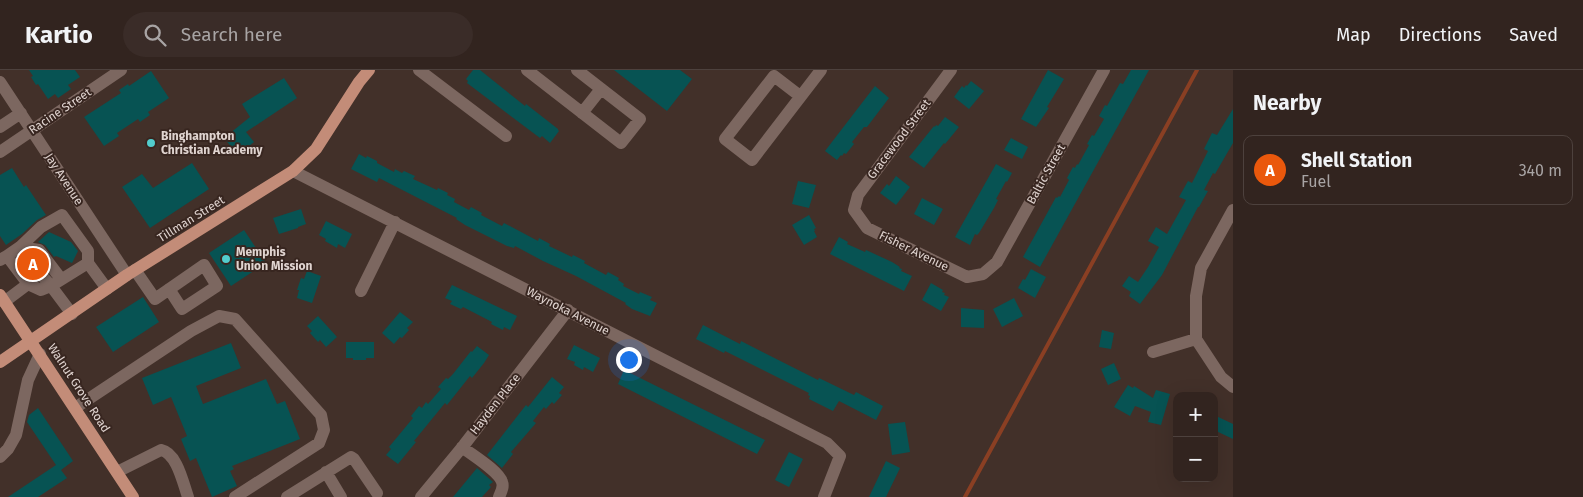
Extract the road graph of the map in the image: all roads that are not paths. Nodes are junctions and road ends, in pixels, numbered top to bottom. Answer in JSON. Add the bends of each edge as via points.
{"nodes":[{"id":1,"x":121,"y":70,"type":"edge"},
{"id":2,"x":369,"y":70,"type":"edge"},
{"id":3,"x":419,"y":70,"type":"edge"},
{"id":4,"x":528,"y":70,"type":"edge"},
{"id":5,"x":577,"y":70,"type":"edge"},
{"id":6,"x":822,"y":70,"type":"edge"},
{"id":7,"x":951,"y":70,"type":"edge"},
{"id":8,"x":1104,"y":70,"type":"edge"},
{"id":9,"x":0,"y":82,"type":"edge"},
{"id":10,"x":601,"y":89,"type":"junction"},
{"id":11,"x":800,"y":96,"type":"junction"},
{"id":12,"x":21,"y":113,"type":"junction"},
{"id":13,"x":582,"y":113,"type":"junction"},
{"id":14,"x":0,"y":127,"type":"edge"},
{"id":15,"x":32,"y":130,"type":"junction"},
{"id":16,"x":506,"y":136,"type":"dead end"},
{"id":17,"x":0,"y":152,"type":"edge"},
{"id":18,"x":293,"y":171,"type":"junction"},
{"id":19,"x":854,"y":210,"type":"joint"},
{"id":20,"x":1233,"y":210,"type":"edge"},
{"id":21,"x":395,"y":222,"type":"junction"},
{"id":22,"x":20,"y":247,"type":"junction"},
{"id":23,"x":3,"y":258,"type":"edge"},
{"id":24,"x":28,"y":259,"type":"tunnel mouth"},
{"id":25,"x":88,"y":263,"type":"junction"},
{"id":26,"x":37,"y":270,"type":"tunnel mouth"},
{"id":27,"x":131,"y":273,"type":"junction"},
{"id":28,"x":983,"y":274,"type":"joint"},
{"id":29,"x":56,"y":283,"type":"junction"},
{"id":30,"x":28,"y":284,"type":"junction"},
{"id":31,"x":107,"y":289,"type":"junction"},
{"id":32,"x":169,"y":289,"type":"dead end"},
{"id":33,"x":361,"y":292,"type":"dead end"},
{"id":34,"x":2,"y":298,"type":"edge"},
{"id":35,"x":568,"y":310,"type":"junction"},
{"id":36,"x":72,"y":314,"type":"junction"},
{"id":37,"x":1196,"y":339,"type":"junction"},
{"id":38,"x":32,"y":341,"type":"junction"},
{"id":39,"x":1153,"y":352,"type":"dead end"},
{"id":40,"x":40,"y":354,"type":"junction"},
{"id":41,"x":0,"y":362,"type":"edge"},
{"id":42,"x":1233,"y":387,"type":"edge"},
{"id":43,"x":75,"y":408,"type":"junction"},
{"id":44,"x":462,"y":447,"type":"junction"},
{"id":45,"x":0,"y":457,"type":"edge"},
{"id":46,"x":117,"y":472,"type":"junction"},
{"id":47,"x":326,"y":472,"type":"junction"},
{"id":48,"x":377,"y":493,"type":"dead end"},
{"id":49,"x":133,"y":497,"type":"edge"},
{"id":50,"x":188,"y":497,"type":"edge"},
{"id":51,"x":235,"y":497,"type":"edge"},
{"id":52,"x":287,"y":497,"type":"edge"},
{"id":53,"x":342,"y":497,"type":"edge"},
{"id":54,"x":421,"y":497,"type":"edge"},
{"id":55,"x":499,"y":497,"type":"edge"},
{"id":56,"x":824,"y":497,"type":"edge"}],
"edges":[{"from":1,"to":15,"type":"street","name":"Racine Street"},
{"from":2,"to":18,"type":"main road","name":"Tillman Street","via":[[316,149]]},
{"from":3,"to":16,"type":"street"},
{"from":4,"to":13,"type":"street"},
{"from":5,"to":10,"type":"street"},
{"from":6,"to":11,"type":"street"},
{"from":7,"to":19,"type":"street","name":"Gracewood Street","via":[[858,195]]},
{"from":8,"to":28,"type":"street","name":"Baltic Street","via":[[997,262]]},
{"from":9,"to":12,"type":"street","name":"Jay Avenue"},
{"from":10,"to":13,"type":"street"},
{"from":10,"to":13,"type":"street","via":[[640,119],[621,143]]},
{"from":11,"to":11,"type":"street","via":[[774,76],[725,138],[752,160]]},
{"from":12,"to":14,"type":"street"},
{"from":12,"to":15,"type":"street","name":"Jay Avenue"},
{"from":15,"to":17,"type":"street","name":"Racine Street"},
{"from":15,"to":27,"type":"street","name":"Jay Avenue"},
{"from":18,"to":21,"type":"street","name":"Waynoka Avenue"},
{"from":18,"to":27,"type":"main road","name":"Tillman Street"},
{"from":19,"to":28,"type":"street","name":"Fisher Avenue","via":[[867,228],[967,277]]},
{"from":20,"to":37,"type":"street","via":[[1201,268],[1196,296]]},
{"from":21,"to":33,"type":"street"},
{"from":21,"to":35,"type":"street","name":"Waynoka Avenue"},
{"from":22,"to":23,"type":"street"},
{"from":22,"to":24,"type":"street"},
{"from":22,"to":25,"type":"street","via":[[62,215],[88,251]]},
{"from":22,"to":29,"type":"street","via":[[39,250]]},
{"from":23,"to":30,"type":"street"},
{"from":25,"to":29,"type":"street"},
{"from":25,"to":31,"type":"street"},
{"from":26,"to":29,"type":"street"},
{"from":27,"to":31,"type":"main road","name":"Tillman Street"},
{"from":27,"to":32,"type":"street","name":"Jay Avenue","via":[[155,299]]},
{"from":29,"to":30,"type":"street","via":[[41,290]]},
{"from":29,"to":36,"type":"street"},
{"from":30,"to":34,"type":"street"},
{"from":31,"to":36,"type":"main road","name":"Tillman Street"},
{"from":34,"to":38,"type":"main road","name":"Walnut Grove Road"},
{"from":35,"to":44,"type":"street","name":"Hayden Place"},
{"from":35,"to":56,"type":"street","name":"Waynoka Avenue","via":[[828,443],[840,456]]},
{"from":36,"to":38,"type":"main road","name":"Tillman Street"},
{"from":37,"to":39,"type":"street"},
{"from":37,"to":42,"type":"street","via":[[1221,377]]},
{"from":38,"to":40,"type":"main road","name":"Walnut Grove Road"},
{"from":38,"to":41,"type":"main road","name":"Tillman Street"},
{"from":40,"to":43,"type":"main road","name":"Walnut Grove Road"},
{"from":40,"to":45,"type":"street","via":[[28,380],[16,435]]},
{"from":43,"to":46,"type":"main road","name":"Walnut Grove Road"},
{"from":43,"to":51,"type":"street","via":[[191,332],[220,316],[235,319],[321,416],[324,430],[319,443]]},
{"from":44,"to":54,"type":"street","name":"Hayden Place"},
{"from":44,"to":55,"type":"street","via":[[498,475],[502,482]]},
{"from":46,"to":49,"type":"main road","name":"Walnut Grove Road"},
{"from":46,"to":50,"type":"street","via":[[161,450],[166,451],[174,459]]},
{"from":47,"to":48,"type":"street","via":[[351,457]]},
{"from":47,"to":52,"type":"street"},
{"from":47,"to":53,"type":"street"}]}
